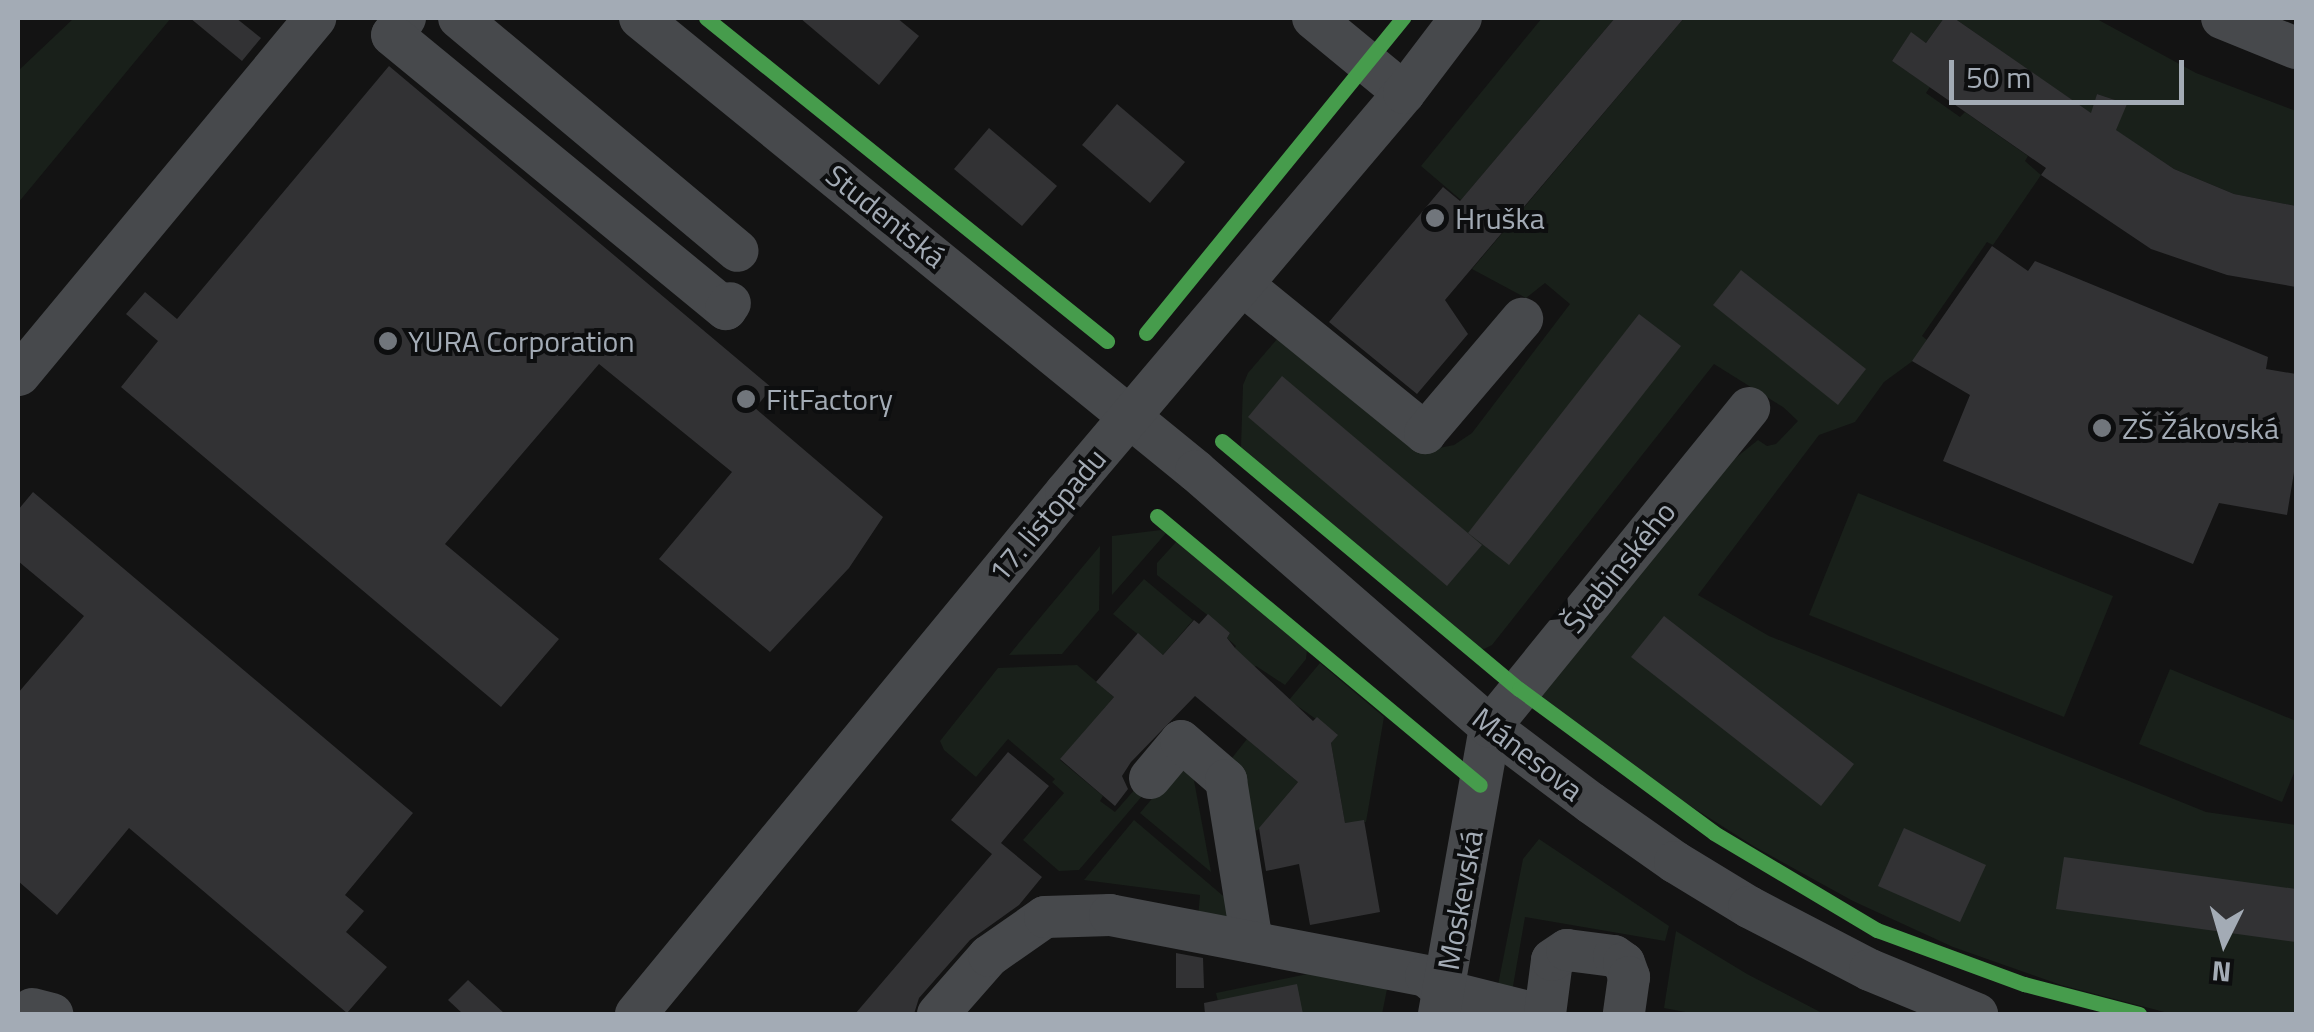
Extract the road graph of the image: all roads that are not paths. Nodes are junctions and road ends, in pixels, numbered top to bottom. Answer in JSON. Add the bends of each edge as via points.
{"nodes":[{"id":1,"x":315,"y":18,"type":"edge"},
{"id":2,"x":405,"y":18,"type":"edge"},
{"id":3,"x":459,"y":18,"type":"edge"},
{"id":4,"x":640,"y":18,"type":"edge"},
{"id":5,"x":1313,"y":18,"type":"edge"},
{"id":6,"x":1462,"y":18,"type":"edge"},
{"id":7,"x":2222,"y":18,"type":"edge"},
{"id":8,"x":2296,"y":48,"type":"edge"},
{"id":9,"x":1404,"y":93,"type":"junction"},
{"id":10,"x":738,"y":252,"type":"dead end"},
{"id":11,"x":1242,"y":284,"type":"junction"},
{"id":12,"x":720,"y":304,"type":"dead end"},
{"id":13,"x":1522,"y":319,"type":"dead end"},
{"id":14,"x":20,"y":375,"type":"edge"},
{"id":15,"x":1749,"y":408,"type":"dead end"},
{"id":16,"x":1130,"y":416,"type":"junction"},
{"id":17,"x":1490,"y":727,"type":"junction"},
{"id":18,"x":1150,"y":778,"type":"dead end"},
{"id":19,"x":1252,"y":942,"type":"junction"},
{"id":20,"x":1442,"y":1002,"type":"edge"},
{"id":21,"x":636,"y":1014,"type":"edge"},
{"id":22,"x":938,"y":1014,"type":"edge"},
{"id":23,"x":1536,"y":1014,"type":"edge"},
{"id":24,"x":1545,"y":1014,"type":"edge"},
{"id":25,"x":1624,"y":1014,"type":"edge"},
{"id":26,"x":1976,"y":1014,"type":"edge"}],
"edges":[{"from":1,"to":14,"type":"street"},
{"from":2,"to":12,"type":"street","via":[[392,34]]},
{"from":3,"to":10,"type":"street"},
{"from":4,"to":16,"type":"street","name":"Studentská"},
{"from":5,"to":9,"type":"street"},
{"from":6,"to":9,"type":"street","name":"17. listopadu"},
{"from":7,"to":8,"type":"street"},
{"from":9,"to":11,"type":"street","name":"17. listopadu"},
{"from":11,"to":13,"type":"street","via":[[1425,433]]},
{"from":11,"to":16,"type":"street","name":"17. listopadu"},
{"from":15,"to":17,"type":"street","name":"Švabinského"},
{"from":16,"to":17,"type":"street","name":"Mánesova"},
{"from":16,"to":21,"type":"street","name":"17. listopadu"},
{"from":17,"to":20,"type":"street","name":"Moskevská"},
{"from":17,"to":26,"type":"street","name":"Mánesova","via":[[1675,862],[1749,906],[1870,970]]},
{"from":18,"to":19,"type":"street","via":[[1181,742],[1226,780]]},
{"from":19,"to":20,"type":"street","via":[[1426,976]]},
{"from":19,"to":22,"type":"street","via":[[1110,915],[1045,917],[989,956]]},
{"from":20,"to":23,"type":"street"},
{"from":24,"to":25,"type":"street","via":[[1552,960],[1567,950],[1624,963]]}]}
